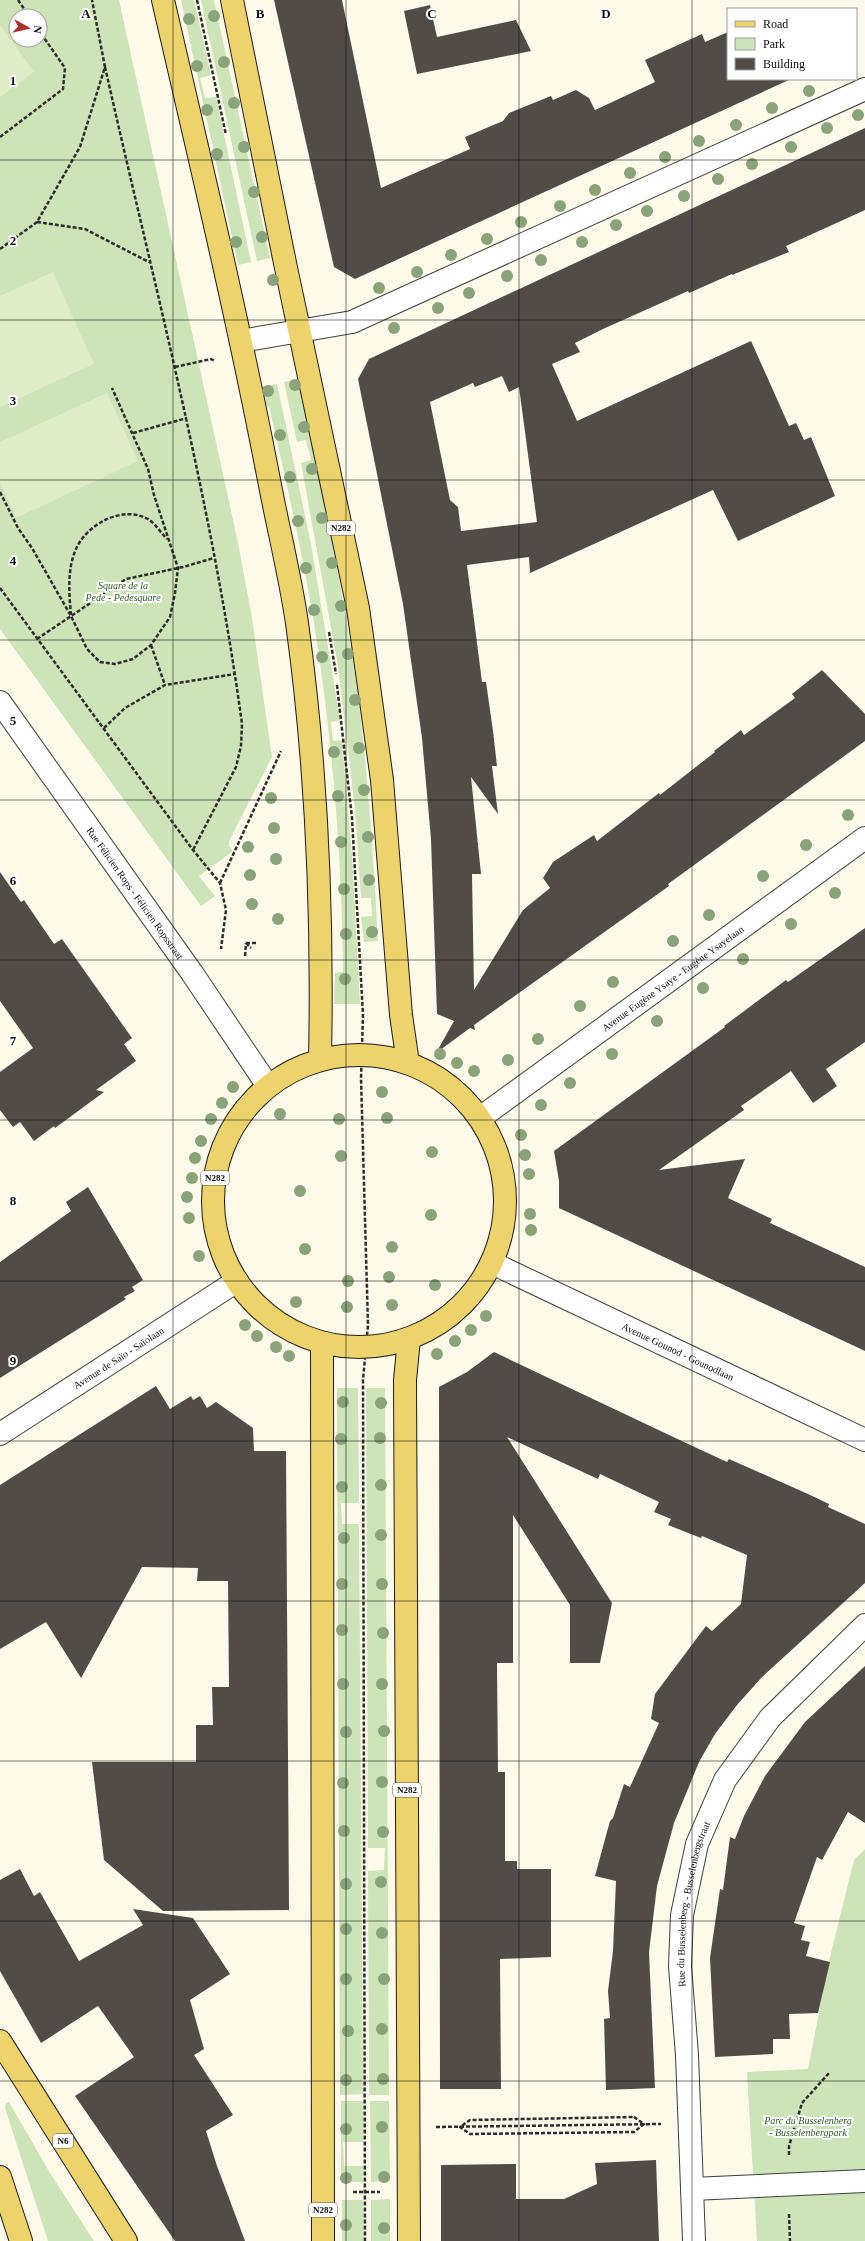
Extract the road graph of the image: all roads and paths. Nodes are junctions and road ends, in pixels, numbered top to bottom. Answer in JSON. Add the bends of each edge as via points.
{"nodes":[{"id":1,"x":92,"y":0,"type":"edge"},
{"id":2,"x":163,"y":0,"type":"edge"},
{"id":3,"x":232,"y":0,"type":"edge"},
{"id":4,"x":48,"y":44,"type":"edge"},
{"id":5,"x":105,"y":67,"type":"junction"},
{"id":6,"x":865,"y":89,"type":"edge"},
{"id":7,"x":0,"y":137,"type":"edge"},
{"id":8,"x":37,"y":222,"type":"junction"},
{"id":9,"x":0,"y":249,"type":"edge"},
{"id":10,"x":149,"y":262,"type":"junction"},
{"id":11,"x":300,"y":329,"type":"junction"},
{"id":12,"x":241,"y":340,"type":"junction"},
{"id":13,"x":175,"y":368,"type":"junction"},
{"id":14,"x":250,"y":383,"type":"junction"},
{"id":15,"x":112,"y":388,"type":"dead end"},
{"id":16,"x":187,"y":418,"type":"junction"},
{"id":17,"x":133,"y":433,"type":"junction"},
{"id":18,"x":0,"y":493,"type":"edge"},
{"id":19,"x":168,"y":540,"type":"junction"},
{"id":20,"x":214,"y":558,"type":"junction"},
{"id":21,"x":178,"y":568,"type":"junction"},
{"id":22,"x":0,"y":588,"type":"edge"},
{"id":23,"x":71,"y":616,"type":"junction"},
{"id":24,"x":37,"y":639,"type":"junction"},
{"id":25,"x":151,"y":645,"type":"junction"},
{"id":26,"x":235,"y":674,"type":"junction"},
{"id":27,"x":165,"y":685,"type":"junction"},
{"id":28,"x":0,"y":702,"type":"edge"},
{"id":29,"x":104,"y":728,"type":"junction"},
{"id":30,"x":310,"y":740,"type":"junction"},
{"id":31,"x":865,"y":838,"type":"edge"},
{"id":32,"x":193,"y":850,"type":"junction"},
{"id":33,"x":220,"y":883,"type":"junction"},
{"id":34,"x":246,"y":943,"type":"junction"},
{"id":35,"x":256,"y":943,"type":"dead end"},
{"id":36,"x":251,"y":948,"type":"dead end"},
{"id":37,"x":221,"y":949,"type":"dead end"},
{"id":38,"x":245,"y":956,"type":"dead end"},
{"id":39,"x":320,"y":1060,"type":"junction"},
{"id":40,"x":408,"y":1063,"type":"junction"},
{"id":41,"x":268,"y":1086,"type":"junction"},
{"id":42,"x":480,"y":1118,"type":"junction"},
{"id":43,"x":492,"y":1263,"type":"junction"},
{"id":44,"x":237,"y":1281,"type":"junction"},
{"id":45,"x":409,"y":1339,"type":"junction"},
{"id":46,"x":322,"y":1343,"type":"junction"},
{"id":47,"x":366,"y":1348,"type":"junction"},
{"id":48,"x":0,"y":1434,"type":"edge"},
{"id":49,"x":865,"y":1440,"type":"edge"},
{"id":50,"x":865,"y":1626,"type":"edge"},
{"id":51,"x":0,"y":2041,"type":"edge"},
{"id":52,"x":830,"y":2072,"type":"dead end"},
{"id":53,"x":634,"y":2124,"type":"dead end"},
{"id":54,"x":460,"y":2127,"type":"junction"},
{"id":55,"x":434,"y":2128,"type":"dead end"},
{"id":56,"x":0,"y":2177,"type":"edge"},
{"id":57,"x":865,"y":2181,"type":"edge"},
{"id":58,"x":787,"y":2185,"type":"junction"},
{"id":59,"x":692,"y":2189,"type":"junction"},
{"id":60,"x":350,"y":2192,"type":"dead end"},
{"id":61,"x":365,"y":2192,"type":"junction"},
{"id":62,"x":384,"y":2192,"type":"dead end"},
{"id":63,"x":21,"y":2241,"type":"edge"},
{"id":64,"x":126,"y":2241,"type":"edge"},
{"id":65,"x":323,"y":2241,"type":"edge"},
{"id":66,"x":365,"y":2241,"type":"edge"},
{"id":67,"x":409,"y":2241,"type":"edge"},
{"id":68,"x":694,"y":2241,"type":"edge"},
{"id":69,"x":790,"y":2241,"type":"edge"}],
"edges":[{"from":1,"to":5,"type":"path"},
{"from":2,"to":12,"type":"main road"},
{"from":3,"to":11,"type":"main road","number":"N282"},
{"from":4,"to":7,"type":"path","via":[[65,68],[63,89]]},
{"from":5,"to":8,"type":"path","via":[[80,147]]},
{"from":5,"to":10,"type":"path"},
{"from":6,"to":11,"type":"street","via":[[352,322]]},
{"from":8,"to":9,"type":"path"},
{"from":8,"to":10,"type":"path","via":[[85,229]]},
{"from":10,"to":13,"type":"path"},
{"from":11,"to":12,"type":"street"},
{"from":11,"to":40,"type":"main road","number":"N282","via":[[358,608],[382,780],[401,1015]]},
{"from":12,"to":14,"type":"main road"},
{"from":13,"to":14,"type":"path","via":[[211,359]]},
{"from":13,"to":16,"type":"path"},
{"from":14,"to":30,"type":"main road","via":[[297,622]]},
{"from":15,"to":17,"type":"path"},
{"from":16,"to":17,"type":"path"},
{"from":16,"to":20,"type":"path"},
{"from":17,"to":19,"type":"path","via":[[148,468]]},
{"from":18,"to":23,"type":"path"},
{"from":19,"to":21,"type":"path"},
{"from":19,"to":23,"type":"path","via":[[148,519],[132,514],[115,516],[88,531],[76,548],[72,565],[68,590]]},
{"from":20,"to":21,"type":"path"},
{"from":20,"to":26,"type":"path"},
{"from":21,"to":23,"type":"path","via":[[126,579]]},
{"from":21,"to":25,"type":"path","via":[[170,617]]},
{"from":22,"to":24,"type":"path"},
{"from":23,"to":24,"type":"path"},
{"from":23,"to":25,"type":"path","via":[[87,649],[100,662],[115,664],[133,659]]},
{"from":24,"to":29,"type":"path"},
{"from":25,"to":27,"type":"path"},
{"from":26,"to":27,"type":"path"},
{"from":26,"to":32,"type":"path","via":[[242,724],[241,746],[236,766]]},
{"from":27,"to":29,"type":"path","via":[[125,708]]},
{"from":28,"to":41,"type":"street","name":"Rue Félicien Rops - Félicien Ropsstraat","via":[[192,973]]},
{"from":29,"to":32,"type":"path"},
{"from":30,"to":33,"type":"path","via":[[283,747]]},
{"from":30,"to":39,"type":"main road","via":[[316,811],[320,930]]},
{"from":31,"to":42,"type":"street","name":"Avenue Eugène Ysaye - Eugène Ysayelaan"},
{"from":32,"to":33,"type":"path"},
{"from":33,"to":37,"type":"path","via":[[226,910]]},
{"from":34,"to":35,"type":"path"},
{"from":34,"to":36,"type":"path"},
{"from":34,"to":38,"type":"path"},
{"from":39,"to":40,"type":"main road","number":"N282","via":[[362,1054]]},
{"from":39,"to":41,"type":"main road","number":"N282","via":[[302,1066]]},
{"from":40,"to":42,"type":"main road","number":"N282","via":[[436,1076],[448,1085]]},
{"from":41,"to":44,"type":"main road","number":"N282","via":[[243,1112],[225,1143],[215,1178],[213,1214],[221,1249]]},
{"from":42,"to":43,"type":"main road","number":"N282","via":[[495,1145],[504,1181],[506,1204],[502,1234]]},
{"from":43,"to":45,"type":"main road","number":"N282","via":[[467,1301],[430,1330]]},
{"from":43,"to":49,"type":"street","name":"Avenue Gounod - Gounodlaan"},
{"from":44,"to":46,"type":"main road","number":"N282","via":[[253,1303],[274,1320],[297,1334]]},
{"from":44,"to":48,"type":"street","name":"Avenue de Saïo - Saïolaan"},
{"from":45,"to":47,"type":"main road","number":"N282"},
{"from":45,"to":67,"type":"main road","number":"N282","via":[[405,1380]]},
{"from":46,"to":47,"type":"main road","number":"N282"},
{"from":46,"to":65,"type":"main road","number":"N282"},
{"from":47,"to":61,"type":"path"},
{"from":50,"to":59,"type":"street","name":"Rue du Busselenberg - Busselenbergstraat","via":[[770,1718],[725,1780],[697,1844],[682,1915],[680,1966],[687,2055]]},
{"from":51,"to":64,"type":"main road","number":"N6"},
{"from":52,"to":58,"type":"path","via":[[802,2103],[789,2146]]},
{"from":53,"to":54,"type":"path"},
{"from":54,"to":54,"type":"path","via":[[470,2120],[619,2117],[634,2117],[644,2124],[634,2132],[470,2134]]},
{"from":54,"to":55,"type":"path"},
{"from":56,"to":63,"type":"main road"},
{"from":57,"to":58,"type":"street"},
{"from":58,"to":59,"type":"street"},
{"from":58,"to":69,"type":"path"},
{"from":59,"to":68,"type":"street","name":"Rue du Busselenberg - Busselenbergstraat"},
{"from":60,"to":61,"type":"path"},
{"from":61,"to":62,"type":"path"},
{"from":61,"to":66,"type":"path"}]}
